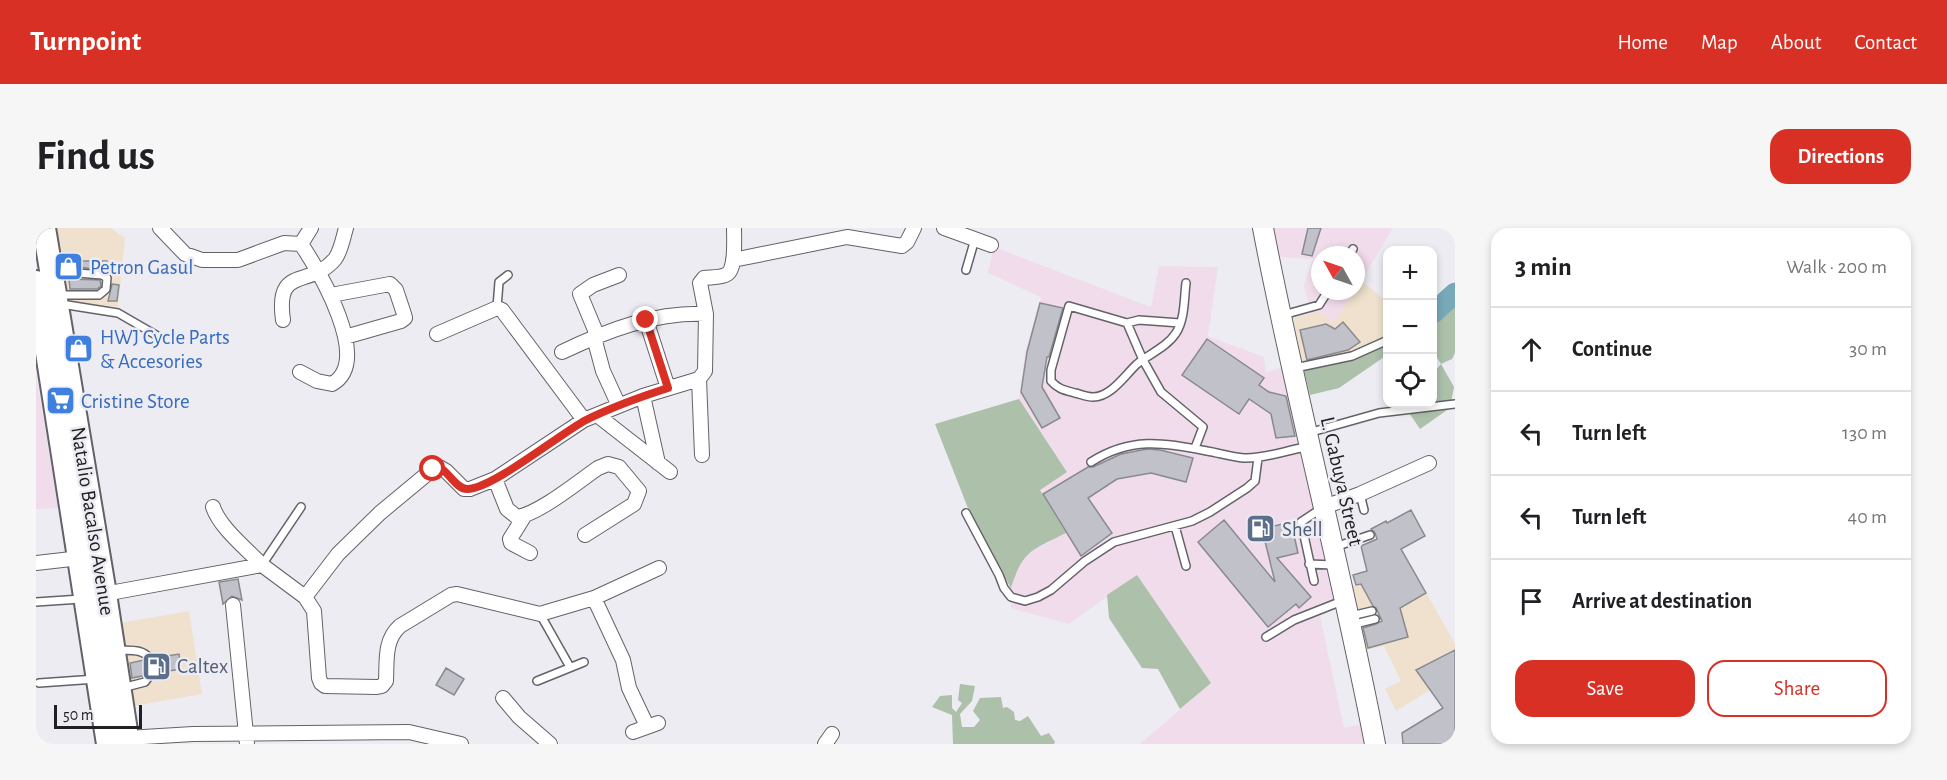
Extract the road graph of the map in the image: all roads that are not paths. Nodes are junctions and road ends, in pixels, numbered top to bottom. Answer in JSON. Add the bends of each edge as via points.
{"nodes":[{"id":1,"x":44,"y":228,"type":"edge"},
{"id":2,"x":160,"y":228,"type":"edge"},
{"id":3,"x":311,"y":228,"type":"edge"},
{"id":4,"x":346,"y":228,"type":"edge"},
{"id":5,"x":734,"y":228,"type":"edge"},
{"id":6,"x":914,"y":228,"type":"edge"},
{"id":7,"x":944,"y":228,"type":"edge"},
{"id":8,"x":1263,"y":228,"type":"edge"},
{"id":9,"x":975,"y":238,"type":"junction"},
{"id":10,"x":301,"y":244,"type":"junction"},
{"id":11,"x":991,"y":245,"type":"dead end"},
{"id":12,"x":733,"y":260,"type":"junction"},
{"id":13,"x":966,"y":270,"type":"dead end"},
{"id":14,"x":320,"y":272,"type":"junction"},
{"id":15,"x":508,"y":275,"type":"dead end"},
{"id":16,"x":619,"y":275,"type":"dead end"},
{"id":17,"x":1186,"y":283,"type":"dead end"},
{"id":18,"x":49,"y":288,"type":"edge"},
{"id":19,"x":331,"y":296,"type":"junction"},
{"id":20,"x":1322,"y":300,"type":"edge"},
{"id":21,"x":497,"y":308,"type":"junction"},
{"id":22,"x":706,"y":314,"type":"junction"},
{"id":23,"x":1280,"y":316,"type":"junction"},
{"id":24,"x":284,"y":320,"type":"dead end"},
{"id":25,"x":646,"y":320,"type":"junction"},
{"id":26,"x":1127,"y":323,"type":"junction"},
{"id":27,"x":1180,"y":323,"type":"junction"},
{"id":28,"x":437,"y":334,"type":"dead end"},
{"id":29,"x":156,"y":335,"type":"dead end"},
{"id":30,"x":596,"y":336,"type":"junction"},
{"id":31,"x":345,"y":337,"type":"junction"},
{"id":32,"x":1383,"y":342,"type":"edge"},
{"id":33,"x":562,"y":352,"type":"dead end"},
{"id":34,"x":1143,"y":360,"type":"junction"},
{"id":35,"x":1293,"y":370,"type":"junction"},
{"id":36,"x":300,"y":372,"type":"dead end"},
{"id":37,"x":699,"y":379,"type":"junction"},
{"id":38,"x":56,"y":385,"type":"junction"},
{"id":39,"x":668,"y":388,"type":"junction"},
{"id":40,"x":643,"y":396,"type":"junction"},
{"id":41,"x":1455,"y":404,"type":"edge"},
{"id":42,"x":619,"y":406,"type":"junction"},
{"id":43,"x":591,"y":418,"type":"junction"},
{"id":44,"x":1309,"y":440,"type":"junction"},
{"id":45,"x":1195,"y":448,"type":"junction"},
{"id":46,"x":702,"y":455,"type":"dead end"},
{"id":47,"x":1258,"y":458,"type":"junction"},
{"id":48,"x":1091,"y":462,"type":"dead end"},
{"id":49,"x":658,"y":463,"type":"junction"},
{"id":50,"x":1429,"y":463,"type":"dead end"},
{"id":51,"x":670,"y":472,"type":"dead end"},
{"id":52,"x":495,"y":479,"type":"junction"},
{"id":53,"x":1360,"y":494,"type":"junction"},
{"id":54,"x":213,"y":507,"type":"dead end"},
{"id":55,"x":301,"y":507,"type":"dead end"},
{"id":56,"x":1324,"y":507,"type":"junction"},
{"id":57,"x":1364,"y":510,"type":"dead end"},
{"id":58,"x":966,"y":513,"type":"dead end"},
{"id":59,"x":525,"y":516,"type":"junction"},
{"id":60,"x":1175,"y":526,"type":"junction"},
{"id":61,"x":585,"y":535,"type":"dead end"},
{"id":62,"x":1370,"y":535,"type":"dead end"},
{"id":63,"x":530,"y":553,"type":"dead end"},
{"id":64,"x":1335,"y":557,"type":"junction"},
{"id":65,"x":80,"y":558,"type":"junction"},
{"id":66,"x":36,"y":563,"type":"edge"},
{"id":67,"x":1309,"y":564,"type":"junction"},
{"id":68,"x":262,"y":565,"type":"junction"},
{"id":69,"x":1186,"y":566,"type":"dead end"},
{"id":70,"x":659,"y":568,"type":"dead end"},
{"id":71,"x":1314,"y":582,"type":"dead end"},
{"id":72,"x":95,"y":596,"type":"junction"},
{"id":73,"x":305,"y":597,"type":"junction"},
{"id":74,"x":594,"y":598,"type":"junction"},
{"id":75,"x":36,"y":602,"type":"edge"},
{"id":76,"x":233,"y":605,"type":"dead end"},
{"id":77,"x":1372,"y":610,"type":"dead end"},
{"id":78,"x":540,"y":614,"type":"junction"},
{"id":79,"x":1348,"y":614,"type":"junction"},
{"id":80,"x":1375,"y":619,"type":"dead end"},
{"id":81,"x":1266,"y":638,"type":"dead end"},
{"id":82,"x":114,"y":650,"type":"junction"},
{"id":83,"x":150,"y":659,"type":"dead end"},
{"id":84,"x":584,"y":662,"type":"dead end"},
{"id":85,"x":570,"y":667,"type":"junction"},
{"id":86,"x":151,"y":674,"type":"dead end"},
{"id":87,"x":537,"y":681,"type":"dead end"},
{"id":88,"x":39,"y":683,"type":"dead end"},
{"id":89,"x":109,"y":684,"type":"junction"},
{"id":90,"x":503,"y":698,"type":"dead end"},
{"id":91,"x":633,"y":732,"type":"dead end"},
{"id":92,"x":320,"y":738,"type":"edge"},
{"id":93,"x":409,"y":738,"type":"edge"},
{"id":94,"x":247,"y":739,"type":"edge"},
{"id":95,"x":121,"y":742,"type":"edge"},
{"id":96,"x":461,"y":744,"type":"edge"},
{"id":97,"x":550,"y":744,"type":"edge"},
{"id":98,"x":1375,"y":744,"type":"edge"}],
"edges":[{"from":1,"to":18,"type":"main road","name":"Natalio Bacalso Avenue"},
{"from":2,"to":10,"type":"street","via":[[185,254],[202,260],[237,260],[284,243]]},
{"from":3,"to":10,"type":"street"},
{"from":4,"to":14,"type":"street","via":[[335,259]]},
{"from":5,"to":12,"type":"street"},
{"from":6,"to":12,"type":"street","via":[[902,246],[847,237]]},
{"from":7,"to":9,"type":"street"},
{"from":8,"to":23,"type":"street","name":"L. Gabuya Street"},
{"from":9,"to":11,"type":"street"},
{"from":9,"to":13,"type":"lane"},
{"from":10,"to":14,"type":"street"},
{"from":12,"to":22,"type":"street","via":[[727,275],[704,278],[700,283]]},
{"from":14,"to":19,"type":"street"},
{"from":14,"to":24,"type":"street","via":[[298,279],[284,289]]},
{"from":15,"to":21,"type":"lane","via":[[499,282]]},
{"from":16,"to":30,"type":"street","via":[[580,294]]},
{"from":17,"to":27,"type":"lane"},
{"from":18,"to":18,"type":"lane","via":[[102,275],[107,278],[106,289],[99,295]]},
{"from":18,"to":29,"type":"lane","via":[[118,313]]},
{"from":18,"to":38,"type":"main road","name":"Natalio Bacalso Avenue"},
{"from":19,"to":31,"type":"street"},
{"from":19,"to":31,"type":"street","via":[[390,284],[396,290],[405,318]]},
{"from":20,"to":23,"type":"lane","via":[[1319,305]]},
{"from":21,"to":28,"type":"street"},
{"from":21,"to":43,"type":"street"},
{"from":22,"to":25,"type":"street","via":[[675,314]]},
{"from":22,"to":37,"type":"street","via":[[705,371]]},
{"from":23,"to":35,"type":"street","name":"L. Gabuya Street"},
{"from":25,"to":30,"type":"street"},
{"from":25,"to":39,"type":"street"},
{"from":26,"to":27,"type":"lane"},
{"from":26,"to":34,"type":"lane"},
{"from":26,"to":34,"type":"lane","via":[[1069,306],[1051,381],[1058,389],[1094,397],[1120,382]]},
{"from":27,"to":34,"type":"lane","via":[[1161,348]]},
{"from":30,"to":33,"type":"street"},
{"from":30,"to":42,"type":"street","via":[[598,354]]},
{"from":31,"to":36,"type":"street","via":[[348,358],[338,381],[324,383]]},
{"from":32,"to":35,"type":"lane","via":[[1344,358]]},
{"from":34,"to":45,"type":"lane","via":[[1161,392],[1203,427]]},
{"from":35,"to":44,"type":"street","name":"L. Gabuya Street"},
{"from":37,"to":39,"type":"street"},
{"from":37,"to":46,"type":"street"},
{"from":38,"to":65,"type":"main road","name":"Natalio Bacalso Avenue"},
{"from":38,"to":72,"type":"main road","name":"Natalio Bacalso Avenue"},
{"from":39,"to":40,"type":"street"},
{"from":40,"to":42,"type":"street"},
{"from":40,"to":49,"type":"street"},
{"from":41,"to":44,"type":"lane","via":[[1379,413]]},
{"from":42,"to":43,"type":"street"},
{"from":43,"to":49,"type":"street"},
{"from":43,"to":52,"type":"street"},
{"from":44,"to":47,"type":"lane"},
{"from":44,"to":56,"type":"street","name":"L. Gabuya Street"},
{"from":45,"to":47,"type":"lane"},
{"from":45,"to":48,"type":"lane","via":[[1139,443]]},
{"from":47,"to":60,"type":"lane","via":[[1255,481],[1247,488],[1201,517]]},
{"from":49,"to":51,"type":"street"},
{"from":50,"to":53,"type":"street"},
{"from":52,"to":59,"type":"street","via":[[507,509],[517,517]]},
{"from":52,"to":73,"type":"street","via":[[464,489],[446,471],[433,469],[346,546]]},
{"from":53,"to":56,"type":"street"},
{"from":53,"to":57,"type":"lane"},
{"from":54,"to":68,"type":"street","via":[[224,526]]},
{"from":55,"to":68,"type":"lane"},
{"from":56,"to":64,"type":"street","name":"L. Gabuya Street"},
{"from":56,"to":67,"type":"lane","via":[[1301,522]]},
{"from":58,"to":60,"type":"lane","via":[[1004,588],[1011,597],[1025,601],[1051,590],[1114,542]]},
{"from":59,"to":61,"type":"street","via":[[598,468],[608,464],[619,466],[639,491],[637,499]]},
{"from":59,"to":63,"type":"street","via":[[510,539]]},
{"from":60,"to":69,"type":"lane"},
{"from":62,"to":64,"type":"lane"},
{"from":64,"to":67,"type":"lane"},
{"from":64,"to":79,"type":"street","name":"L. Gabuya Street"},
{"from":65,"to":66,"type":"street"},
{"from":65,"to":72,"type":"main road","name":"Natalio Bacalso Avenue"},
{"from":67,"to":71,"type":"lane"},
{"from":68,"to":72,"type":"street"},
{"from":68,"to":73,"type":"street"},
{"from":70,"to":74,"type":"street"},
{"from":72,"to":75,"type":"lane"},
{"from":72,"to":82,"type":"main road","name":"Natalio Bacalso Avenue"},
{"from":72,"to":89,"type":"main road","name":"Natalio Bacalso Avenue"},
{"from":73,"to":78,"type":"street","via":[[314,611],[319,678],[325,686],[382,686],[393,632],[452,595]]},
{"from":74,"to":78,"type":"street"},
{"from":74,"to":91,"type":"street","via":[[623,660],[629,688],[653,724]]},
{"from":76,"to":94,"type":"street"},
{"from":77,"to":79,"type":"lane"},
{"from":78,"to":85,"type":"lane"},
{"from":79,"to":80,"type":"lane"},
{"from":79,"to":81,"type":"lane","via":[[1294,620]]},
{"from":79,"to":98,"type":"street","name":"L. Gabuya Street"},
{"from":82,"to":83,"type":"lane","via":[[142,651]]},
{"from":82,"to":89,"type":"main road","name":"Natalio Bacalso Avenue"},
{"from":84,"to":85,"type":"lane"},
{"from":85,"to":87,"type":"lane"},
{"from":86,"to":89,"type":"lane","via":[[145,682]]},
{"from":88,"to":89,"type":"lane"},
{"from":89,"to":95,"type":"main road","name":"Natalio Bacalso Avenue"},
{"from":90,"to":97,"type":"street"},
{"from":92,"to":93,"type":"street"},
{"from":92,"to":94,"type":"street"},
{"from":93,"to":96,"type":"street"},
{"from":94,"to":95,"type":"street","via":[[193,734]]}]}
